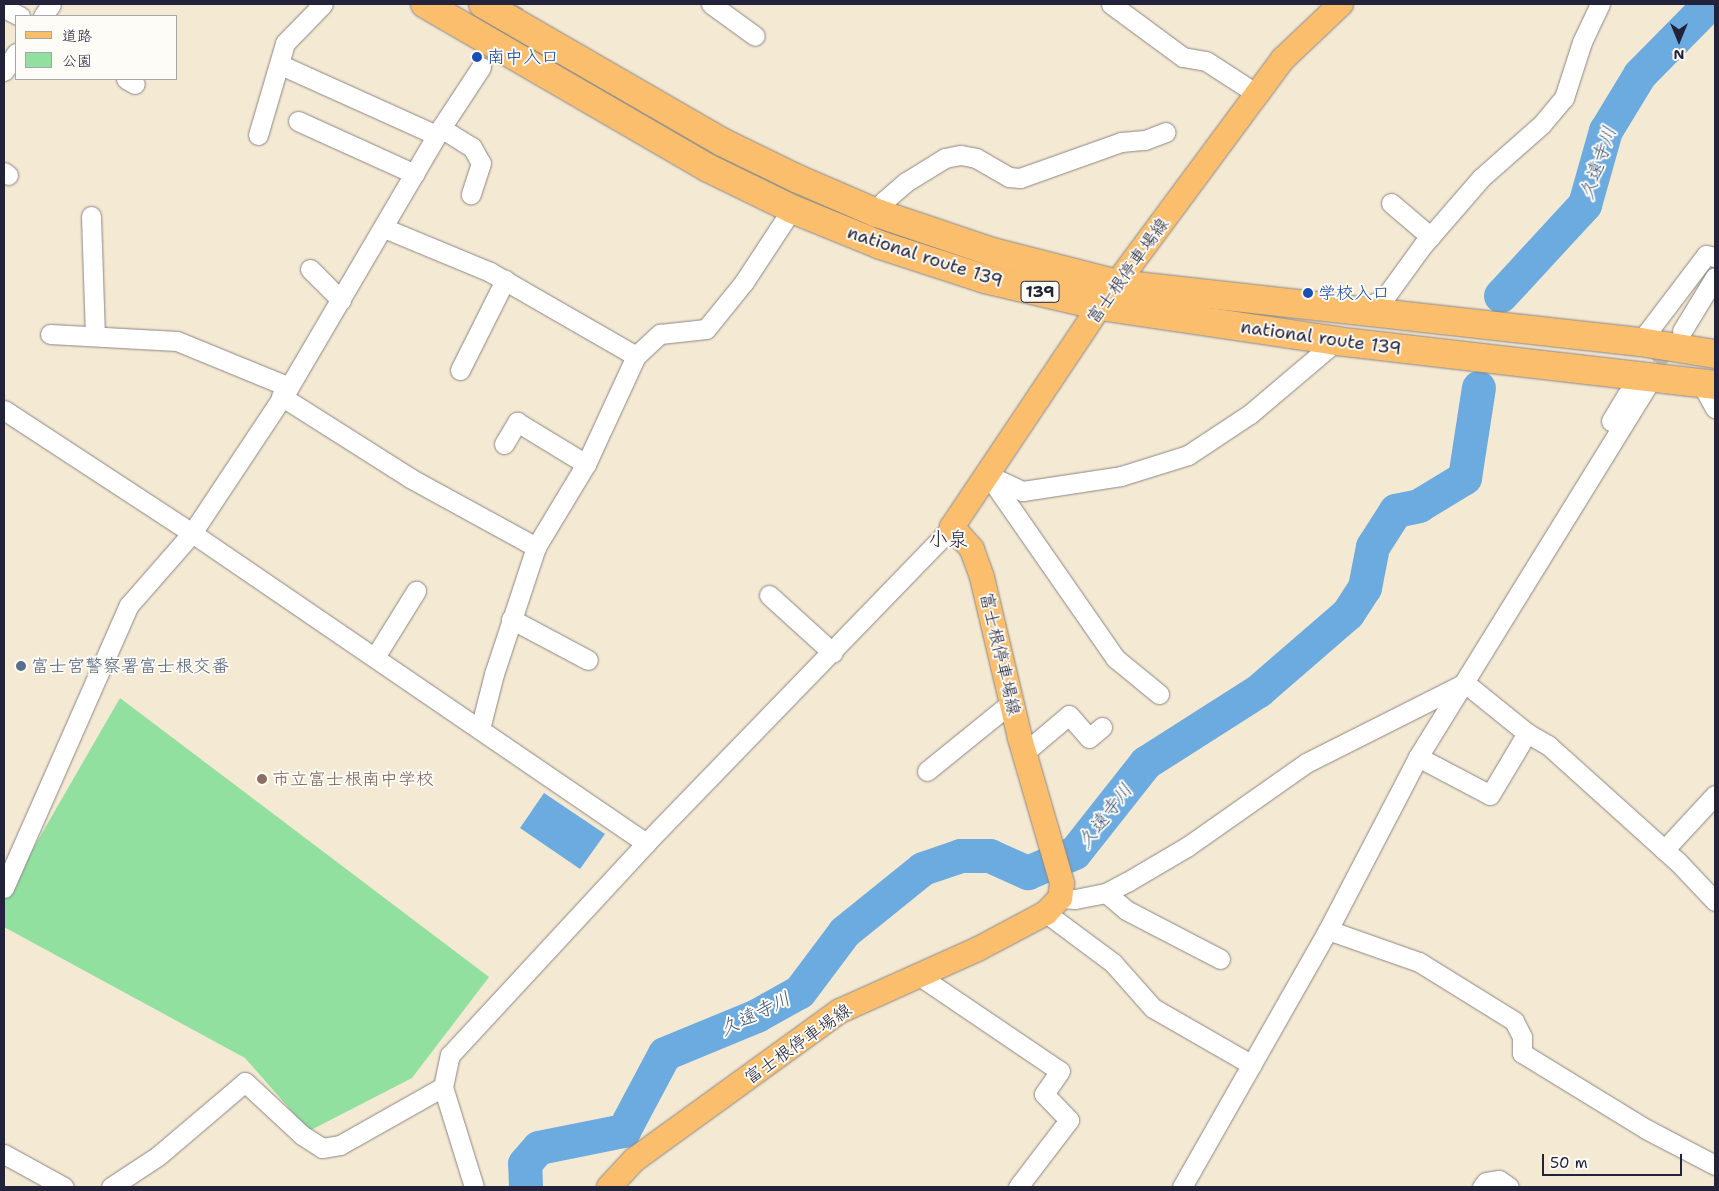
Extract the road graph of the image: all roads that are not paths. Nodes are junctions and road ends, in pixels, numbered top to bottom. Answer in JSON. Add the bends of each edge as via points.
{"nodes":[{"id":1,"x":51,"y":4,"type":"edge"},
{"id":2,"x":323,"y":4,"type":"edge"},
{"id":3,"x":425,"y":4,"type":"edge"},
{"id":4,"x":482,"y":4,"type":"edge"},
{"id":5,"x":711,"y":4,"type":"edge"},
{"id":6,"x":1111,"y":4,"type":"edge"},
{"id":7,"x":1341,"y":4,"type":"edge"},
{"id":8,"x":1600,"y":4,"type":"edge"},
{"id":9,"x":4,"y":8,"type":"edge"},
{"id":10,"x":18,"y":15,"type":"edge"},
{"id":11,"x":44,"y":15,"type":"edge"},
{"id":12,"x":755,"y":36,"type":"dead end"},
{"id":13,"x":15,"y":55,"type":"edge"},
{"id":14,"x":281,"y":65,"type":"junction"},
{"id":15,"x":481,"y":68,"type":"tunnel mouth"},
{"id":16,"x":4,"y":71,"type":"edge"},
{"id":17,"x":1257,"y":94,"type":"junction"},
{"id":18,"x":298,"y":121,"type":"dead end"},
{"id":19,"x":438,"y":131,"type":"junction"},
{"id":20,"x":1166,"y":132,"type":"dead end"},
{"id":21,"x":258,"y":135,"type":"dead end"},
{"id":22,"x":415,"y":174,"type":"junction"},
{"id":23,"x":471,"y":194,"type":"dead end"},
{"id":24,"x":1391,"y":203,"type":"dead end"},
{"id":25,"x":792,"y":209,"type":"junction"},
{"id":26,"x":877,"y":213,"type":"junction"},
{"id":27,"x":91,"y":216,"type":"dead end"},
{"id":28,"x":384,"y":228,"type":"junction"},
{"id":29,"x":1430,"y":238,"type":"junction"},
{"id":30,"x":1715,"y":257,"type":"edge"},
{"id":31,"x":310,"y":269,"type":"dead end"},
{"id":32,"x":1715,"y":277,"type":"edge"},
{"id":33,"x":505,"y":280,"type":"junction"},
{"id":34,"x":1118,"y":284,"type":"junction"},
{"id":35,"x":341,"y":300,"type":"junction"},
{"id":36,"x":1100,"y":306,"type":"junction"},
{"id":37,"x":1352,"y":312,"type":"junction"},
{"id":38,"x":1682,"y":331,"type":"tunnel mouth"},
{"id":39,"x":50,"y":334,"type":"dead end"},
{"id":40,"x":95,"y":336,"type":"junction"},
{"id":41,"x":1336,"y":341,"type":"junction"},
{"id":42,"x":1640,"y":342,"type":"junction"},
{"id":43,"x":1715,"y":354,"type":"edge"},
{"id":44,"x":636,"y":356,"type":"junction"},
{"id":45,"x":460,"y":370,"type":"dead end"},
{"id":46,"x":1653,"y":377,"type":"junction"},
{"id":47,"x":1708,"y":384,"type":"edge"},
{"id":48,"x":285,"y":391,"type":"junction"},
{"id":49,"x":1627,"y":394,"type":"tunnel mouth"},
{"id":50,"x":1715,"y":408,"type":"edge"},
{"id":51,"x":4,"y":410,"type":"edge"},
{"id":52,"x":504,"y":444,"type":"dead end"},
{"id":53,"x":586,"y":464,"type":"junction"},
{"id":54,"x":988,"y":475,"type":"junction"},
{"id":55,"x":1580,"y":494,"type":"junction"},
{"id":56,"x":952,"y":527,"type":"junction"},
{"id":57,"x":192,"y":533,"type":"junction"},
{"id":58,"x":536,"y":547,"type":"junction"},
{"id":59,"x":416,"y":590,"type":"dead end"},
{"id":60,"x":769,"y":595,"type":"dead end"},
{"id":61,"x":511,"y":620,"type":"junction"},
{"id":62,"x":833,"y":653,"type":"junction"},
{"id":63,"x":375,"y":658,"type":"junction"},
{"id":64,"x":588,"y":660,"type":"dead end"},
{"id":65,"x":1464,"y":683,"type":"junction"},
{"id":66,"x":1159,"y":694,"type":"dead end"},
{"id":67,"x":1012,"y":702,"type":"junction"},
{"id":68,"x":1102,"y":727,"type":"dead end"},
{"id":69,"x":480,"y":729,"type":"junction"},
{"id":70,"x":1527,"y":734,"type":"junction"},
{"id":71,"x":1025,"y":752,"type":"junction"},
{"id":72,"x":1418,"y":757,"type":"junction"},
{"id":73,"x":927,"y":771,"type":"dead end"},
{"id":74,"x":1715,"y":795,"type":"edge"},
{"id":75,"x":646,"y":843,"type":"junction"},
{"id":76,"x":1664,"y":850,"type":"junction"},
{"id":77,"x":4,"y":888,"type":"edge"},
{"id":78,"x":1106,"y":892,"type":"junction"},
{"id":79,"x":1056,"y":898,"type":"junction"},
{"id":80,"x":1715,"y":901,"type":"edge"},
{"id":81,"x":1328,"y":930,"type":"junction"},
{"id":82,"x":1220,"y":959,"type":"dead end"},
{"id":83,"x":918,"y":975,"type":"junction"},
{"id":84,"x":1252,"y":1065,"type":"junction"},
{"id":85,"x":442,"y":1088,"type":"junction"},
{"id":86,"x":4,"y":1154,"type":"edge"},
{"id":87,"x":1715,"y":1165,"type":"edge"},
{"id":88,"x":64,"y":1187,"type":"edge"},
{"id":89,"x":111,"y":1187,"type":"edge"},
{"id":90,"x":474,"y":1187,"type":"edge"},
{"id":91,"x":609,"y":1187,"type":"edge"},
{"id":92,"x":1018,"y":1187,"type":"edge"},
{"id":93,"x":1182,"y":1187,"type":"edge"},
{"id":94,"x":1482,"y":1187,"type":"edge"},
{"id":95,"x":1509,"y":1187,"type":"edge"}],
"edges":[{"from":1,"to":11,"type":"street"},
{"from":2,"to":14,"type":"street","via":[[285,43]]},
{"from":3,"to":25,"type":"highway","name":"national route 139","number":"139","via":[[619,119]]},
{"from":4,"to":26,"type":"highway","name":"national route 139","number":"139","via":[[722,142]]},
{"from":5,"to":12,"type":"street"},
{"from":6,"to":17,"type":"street","via":[[1183,57],[1206,61]]},
{"from":7,"to":17,"type":"main road","name":"富士根停車場線","via":[[1283,59]]},
{"from":8,"to":29,"type":"street","via":[[1582,42],[1564,98],[1542,124],[1481,178]]},
{"from":9,"to":10,"type":"street"},
{"from":13,"to":16,"type":"street"},
{"from":14,"to":19,"type":"street"},
{"from":14,"to":21,"type":"street"},
{"from":15,"to":19,"type":"street"},
{"from":17,"to":34,"type":"main road","name":"富士根停車場線"},
{"from":18,"to":22,"type":"street"},
{"from":19,"to":22,"type":"street"},
{"from":19,"to":23,"type":"street","via":[[472,146],[481,163]]},
{"from":20,"to":26,"type":"street","via":[[1145,140],[1121,142],[1020,178],[1009,177],[976,158],[962,155],[945,158],[906,182],[884,201]]},
{"from":22,"to":28,"type":"street"},
{"from":24,"to":29,"type":"street"},
{"from":25,"to":36,"type":"highway","name":"national route 139","number":"139","via":[[880,245],[966,272]]},
{"from":25,"to":44,"type":"street","via":[[744,282],[706,329],[660,334]]},
{"from":26,"to":34,"type":"highway","name":"national route 139","number":"139","via":[[993,252]]},
{"from":27,"to":40,"type":"street"},
{"from":28,"to":33,"type":"street"},
{"from":28,"to":35,"type":"street"},
{"from":29,"to":37,"type":"street","via":[[1383,300]]},
{"from":30,"to":42,"type":"street","via":[[1706,255]]},
{"from":31,"to":35,"type":"street"},
{"from":32,"to":38,"type":"street"},
{"from":33,"to":44,"type":"street"},
{"from":33,"to":45,"type":"street"},
{"from":34,"to":36,"type":"main road","name":"富士根停車場線"},
{"from":34,"to":37,"type":"highway","name":"national route 139","number":"139"},
{"from":35,"to":48,"type":"street"},
{"from":36,"to":41,"type":"highway","name":"national route 139","number":"139"},
{"from":36,"to":54,"type":"main road","name":"富士根停車場線"},
{"from":37,"to":42,"type":"highway","name":"national route 139","number":"139"},
{"from":39,"to":40,"type":"street"},
{"from":40,"to":48,"type":"street","via":[[177,340]]},
{"from":41,"to":46,"type":"highway","name":"national route 139","number":"139"},
{"from":41,"to":54,"type":"street","via":[[1250,414],[1188,455],[1121,476],[1023,491]]},
{"from":42,"to":43,"type":"highway","name":"national route 139","number":"139"},
{"from":44,"to":53,"type":"street"},
{"from":46,"to":47,"type":"highway","name":"national route 139","number":"139"},
{"from":46,"to":55,"type":"street"},
{"from":47,"to":50,"type":"street"},
{"from":48,"to":57,"type":"street"},
{"from":48,"to":58,"type":"street","via":[[410,478]]},
{"from":49,"to":55,"type":"street","via":[[1576,478]]},
{"from":51,"to":57,"type":"street"},
{"from":52,"to":53,"type":"street","via":[[517,422]]},
{"from":53,"to":58,"type":"street"},
{"from":54,"to":56,"type":"main road","name":"富士根停車場線"},
{"from":54,"to":66,"type":"street","via":[[1115,658]]},
{"from":55,"to":65,"type":"street"},
{"from":56,"to":62,"type":"street"},
{"from":56,"to":67,"type":"main road","name":"富士根停車場線","via":[[972,549],[982,577]]},
{"from":57,"to":63,"type":"street"},
{"from":57,"to":77,"type":"street","via":[[129,605]]},
{"from":58,"to":61,"type":"street"},
{"from":59,"to":63,"type":"street"},
{"from":60,"to":62,"type":"street"},
{"from":61,"to":64,"type":"street"},
{"from":61,"to":69,"type":"street"},
{"from":62,"to":75,"type":"street"},
{"from":63,"to":69,"type":"street"},
{"from":65,"to":70,"type":"street"},
{"from":65,"to":72,"type":"street"},
{"from":65,"to":78,"type":"street","via":[[1306,763],[1188,846]]},
{"from":67,"to":71,"type":"main road","name":"富士根停車場線"},
{"from":67,"to":73,"type":"street"},
{"from":68,"to":71,"type":"street","via":[[1089,738],[1069,715]]},
{"from":69,"to":75,"type":"street"},
{"from":70,"to":72,"type":"street","via":[[1490,795]]},
{"from":70,"to":76,"type":"street","via":[[1548,745]]},
{"from":71,"to":79,"type":"main road","name":"富士根停車場線","via":[[1046,818]]},
{"from":72,"to":81,"type":"street"},
{"from":74,"to":76,"type":"street"},
{"from":75,"to":85,"type":"street","via":[[450,1055]]},
{"from":76,"to":80,"type":"street"},
{"from":78,"to":79,"type":"street","via":[[1075,899]]},
{"from":78,"to":82,"type":"street","via":[[1126,910]]},
{"from":79,"to":83,"type":"main road","name":"富士根停車場線","via":[[978,949]]},
{"from":79,"to":84,"type":"street","via":[[1153,1008]]},
{"from":81,"to":84,"type":"street"},
{"from":81,"to":87,"type":"street","via":[[1418,962],[1514,1021],[1522,1037],[1522,1053],[1583,1092]]},
{"from":83,"to":91,"type":"main road","name":"富士根停車場線","via":[[840,1011],[634,1160]]},
{"from":83,"to":92,"type":"street","via":[[1060,1071],[1044,1094],[1069,1120]]},
{"from":84,"to":93,"type":"street"},
{"from":85,"to":89,"type":"street","via":[[340,1145],[322,1148],[302,1135],[245,1082],[158,1156]]},
{"from":85,"to":90,"type":"street"},
{"from":86,"to":88,"type":"street"},
{"from":94,"to":95,"type":"street","via":[[1486,1182],[1499,1180]]}]}
